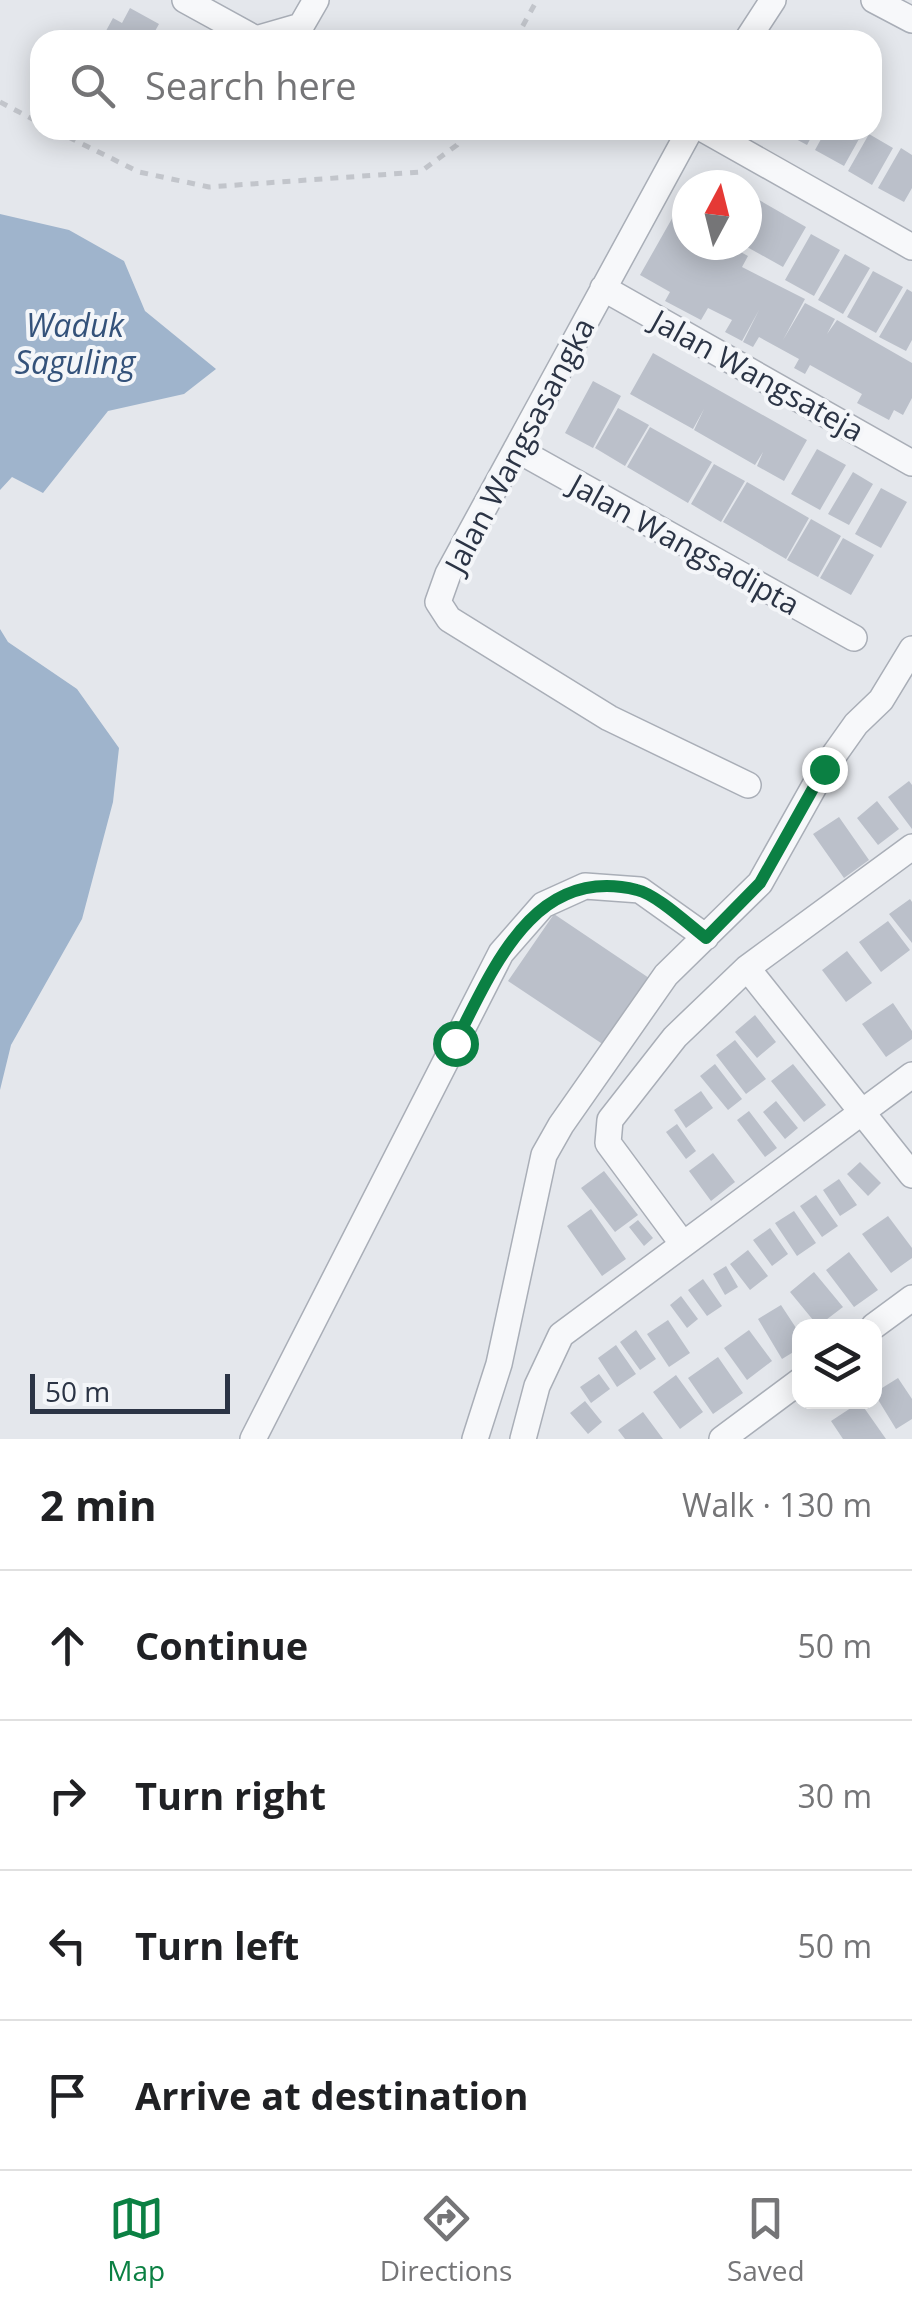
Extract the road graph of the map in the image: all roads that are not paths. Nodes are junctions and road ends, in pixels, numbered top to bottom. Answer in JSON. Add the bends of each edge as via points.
{"nodes":[{"id":1,"x":185,"y":0,"type":"edge"},
{"id":2,"x":316,"y":0,"type":"edge"},
{"id":3,"x":773,"y":0,"type":"edge"},
{"id":4,"x":874,"y":0,"type":"edge"},
{"id":5,"x":912,"y":20,"type":"edge"},
{"id":6,"x":240,"y":30,"type":"edge"},
{"id":7,"x":287,"y":30,"type":"edge"},
{"id":8,"x":754,"y":30,"type":"edge"},
{"id":9,"x":684,"y":140,"type":"edge"},
{"id":10,"x":723,"y":140,"type":"edge"},
{"id":11,"x":912,"y":247,"type":"edge"},
{"id":12,"x":603,"y":288,"type":"junction"},
{"id":13,"x":516,"y":450,"type":"junction"},
{"id":14,"x":912,"y":463,"type":"edge"},
{"id":15,"x":854,"y":638,"type":"dead end"},
{"id":16,"x":912,"y":649,"type":"edge"},
{"id":17,"x":748,"y":785,"type":"dead end"},
{"id":18,"x":912,"y":847,"type":"edge"},
{"id":19,"x":706,"y":938,"type":"junction"},
{"id":20,"x":747,"y":968,"type":"junction"},
{"id":21,"x":912,"y":1075,"type":"edge"},
{"id":22,"x":864,"y":1112,"type":"junction"},
{"id":23,"x":912,"y":1174,"type":"edge"},
{"id":24,"x":682,"y":1243,"type":"junction"},
{"id":25,"x":912,"y":1298,"type":"edge"},
{"id":26,"x":882,"y":1320,"type":"edge"},
{"id":27,"x":792,"y":1388,"type":"edge"},
{"id":28,"x":253,"y":1439,"type":"edge"},
{"id":29,"x":476,"y":1439,"type":"edge"},
{"id":30,"x":523,"y":1439,"type":"edge"},
{"id":31,"x":722,"y":1439,"type":"edge"}],
"edges":[{"from":1,"to":6,"type":"street"},
{"from":2,"to":7,"type":"street","via":[[301,26]]},
{"from":3,"to":8,"type":"street"},
{"from":4,"to":5,"type":"street"},
{"from":9,"to":12,"type":"street","name":"Jalan Wangsasangka"},
{"from":10,"to":11,"type":"street"},
{"from":12,"to":13,"type":"street","name":"Jalan Wangsasangka"},
{"from":12,"to":14,"type":"street","name":"Jalan Wangsateja"},
{"from":13,"to":15,"type":"street","name":"Jalan Wangsadipta"},
{"from":13,"to":17,"type":"street","name":"Jalan Wangsasangka","via":[[448,574],[438,602],[449,619],[609,718]]},
{"from":16,"to":19,"type":"street","via":[[824,769],[760,883]]},
{"from":18,"to":20,"type":"street"},
{"from":19,"to":28,"type":"street","via":[[640,890],[585,886],[543,905],[501,953]]},
{"from":19,"to":29,"type":"street","via":[[666,975],[544,1155]]},
{"from":20,"to":22,"type":"street"},
{"from":20,"to":24,"type":"street","via":[[675,1037],[608,1127],[608,1143]]},
{"from":21,"to":22,"type":"street"},
{"from":22,"to":23,"type":"street"},
{"from":22,"to":24,"type":"street"},
{"from":24,"to":30,"type":"street","via":[[561,1335],[537,1386]]},
{"from":25,"to":26,"type":"street"},
{"from":27,"to":31,"type":"street"}]}
